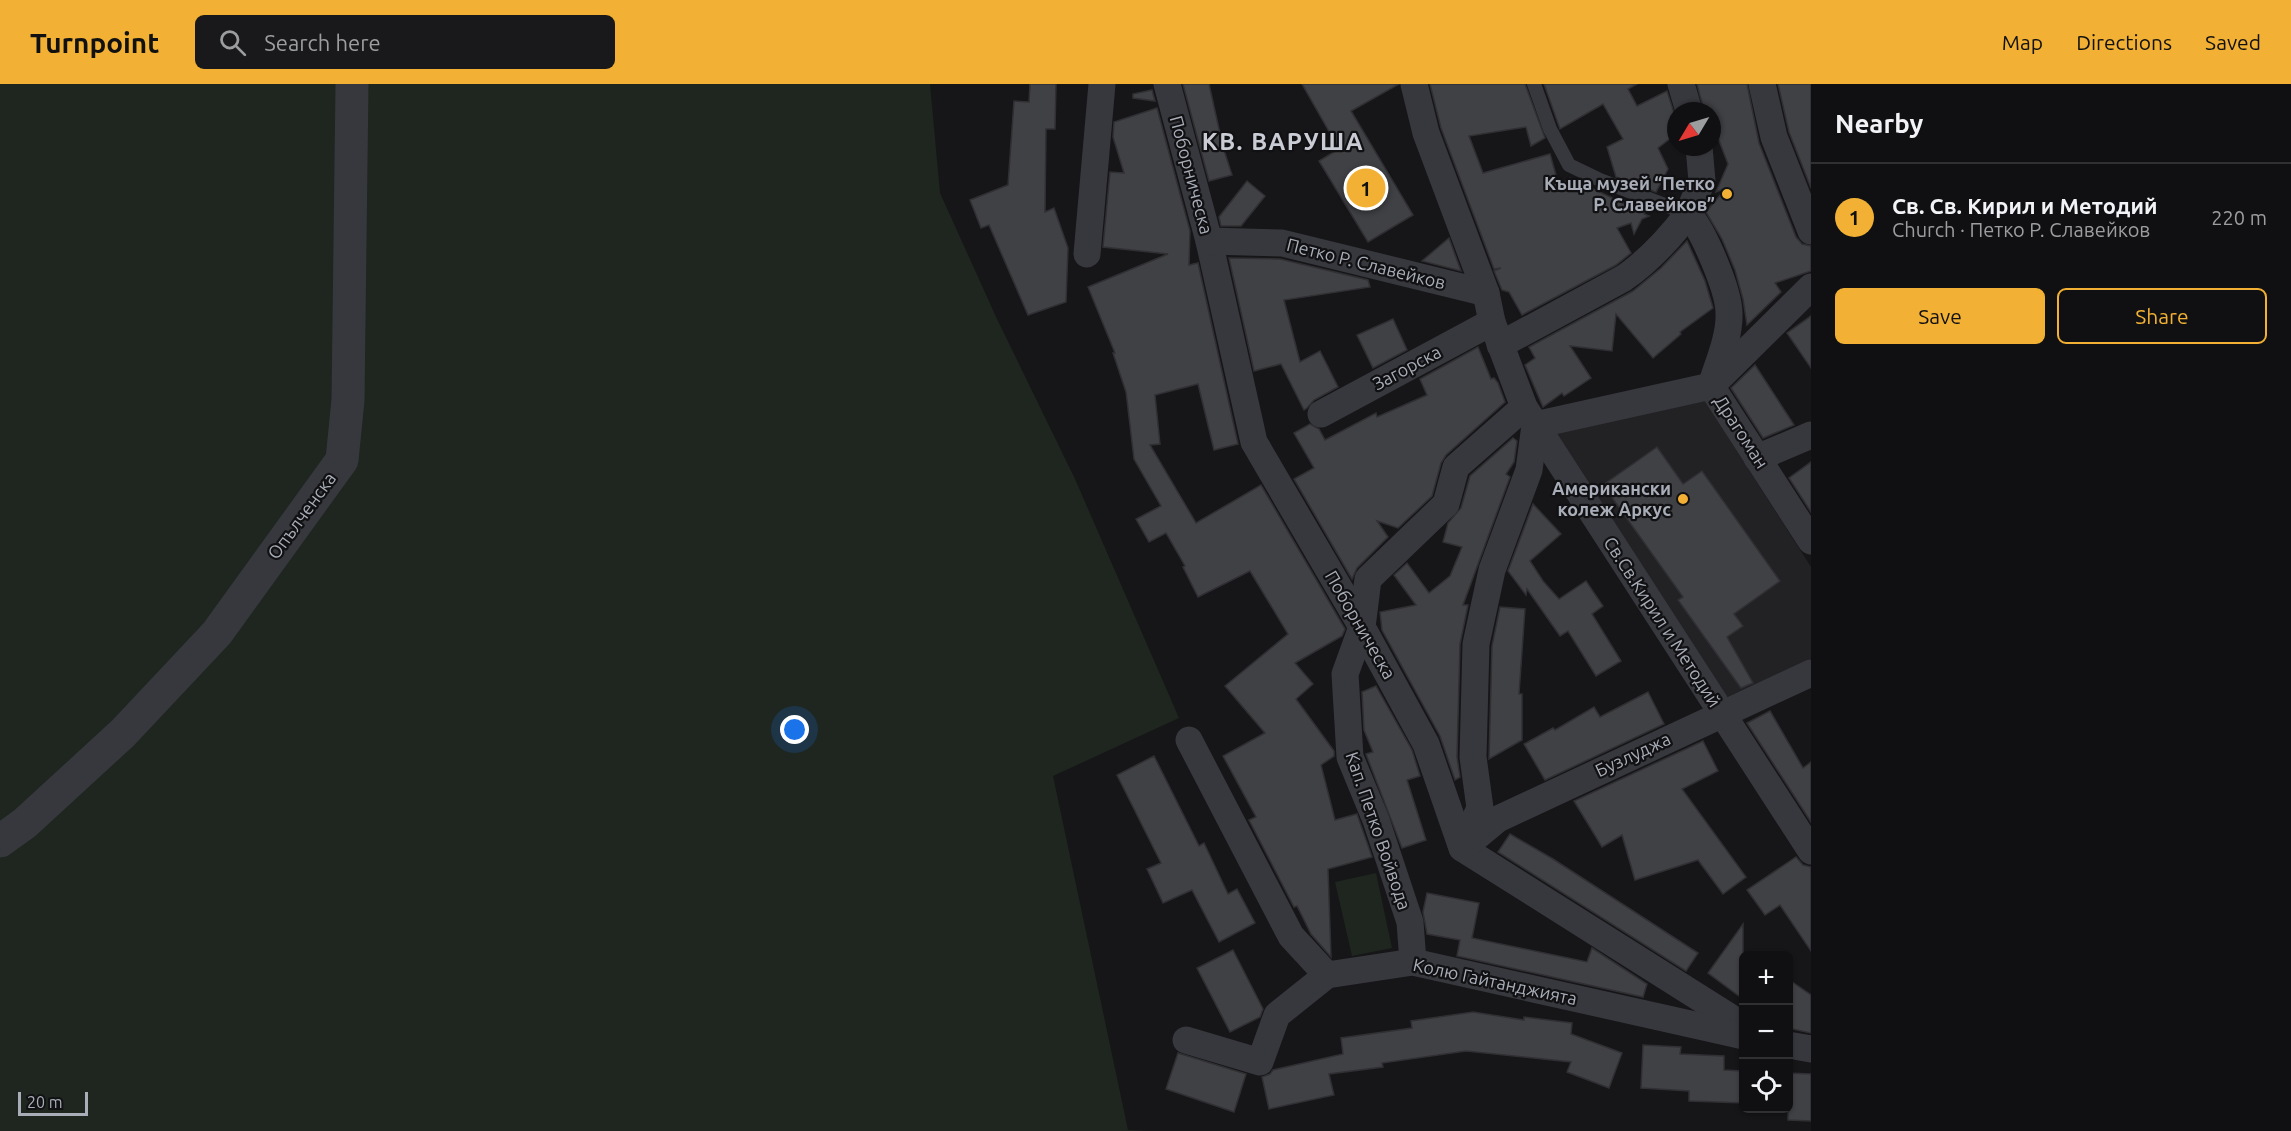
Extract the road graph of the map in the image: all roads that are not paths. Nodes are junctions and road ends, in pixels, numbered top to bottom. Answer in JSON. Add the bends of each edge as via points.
{"nodes":[{"id":1,"x":352,"y":84,"type":"edge"},
{"id":2,"x":1102,"y":84,"type":"edge"},
{"id":3,"x":1167,"y":84,"type":"edge"},
{"id":4,"x":1414,"y":84,"type":"edge"},
{"id":5,"x":1534,"y":84,"type":"edge"},
{"id":6,"x":1681,"y":84,"type":"edge"},
{"id":7,"x":1762,"y":84,"type":"edge"},
{"id":8,"x":1686,"y":102,"type":"edge"},
{"id":9,"x":1701,"y":156,"type":"edge"},
{"id":10,"x":1688,"y":214,"type":"junction"},
{"id":11,"x":1811,"y":231,"type":"edge"},
{"id":12,"x":1209,"y":241,"type":"junction"},
{"id":13,"x":1087,"y":254,"type":"dead end"},
{"id":14,"x":1811,"y":287,"type":"edge"},
{"id":15,"x":1486,"y":293,"type":"junction"},
{"id":16,"x":1496,"y":333,"type":"junction"},
{"id":17,"x":1711,"y":386,"type":"junction"},
{"id":18,"x":1322,"y":414,"type":"dead end"},
{"id":19,"x":1529,"y":416,"type":"junction"},
{"id":20,"x":1811,"y":435,"type":"edge"},
{"id":21,"x":1757,"y":458,"type":"junction"},
{"id":22,"x":1811,"y":541,"type":"edge"},
{"id":23,"x":1362,"y":627,"type":"junction"},
{"id":24,"x":1811,"y":673,"type":"edge"},
{"id":25,"x":1722,"y":714,"type":"junction"},
{"id":26,"x":1190,"y":740,"type":"dead end"},
{"id":27,"x":0,"y":841,"type":"edge"},
{"id":28,"x":1462,"y":848,"type":"junction"},
{"id":29,"x":1811,"y":850,"type":"edge"},
{"id":30,"x":1413,"y":962,"type":"junction"},
{"id":31,"x":1327,"y":975,"type":"junction"},
{"id":32,"x":1739,"y":1023,"type":"edge"},
{"id":33,"x":1739,"y":1035,"type":"edge"},
{"id":34,"x":1186,"y":1040,"type":"dead end"},
{"id":35,"x":1793,"y":1046,"type":"edge"},
{"id":36,"x":1811,"y":1049,"type":"edge"}],
"edges":[{"from":1,"to":27,"type":"street","name":"Опълченска","via":[[348,400],[342,460],[217,633],[123,733]]},
{"from":2,"to":13,"type":"street"},
{"from":3,"to":12,"type":"street","name":"Поборническа"},
{"from":4,"to":15,"type":"street","name":"Св.Св.Кирил и Методий","via":[[1426,133]]},
{"from":5,"to":10,"type":"lane","via":[[1550,129],[1569,165]]},
{"from":6,"to":8,"type":"street"},
{"from":7,"to":11,"type":"street","via":[[1774,137]]},
{"from":9,"to":10,"type":"street","via":[[1702,181]]},
{"from":10,"to":16,"type":"street","via":[[1663,246],[1624,278]]},
{"from":10,"to":17,"type":"street","name":"Драгоман","via":[[1704,237],[1729,313]]},
{"from":12,"to":15,"type":"street","name":"Петко Р. Славейков","via":[[1282,243]]},
{"from":12,"to":23,"type":"street","name":"Поборническа","via":[[1254,442]]},
{"from":14,"to":17,"type":"street"},
{"from":15,"to":16,"type":"street","name":"Св.Св.Кирил и Методий"},
{"from":16,"to":18,"type":"street","name":"Загорска"},
{"from":16,"to":19,"type":"street","name":"Св.Св.Кирил и Методий"},
{"from":17,"to":19,"type":"street"},
{"from":17,"to":21,"type":"street","name":"Драгоман"},
{"from":19,"to":23,"type":"street","name":"Кап. Петко Войвода","via":[[1456,467],[1446,504],[1368,579]]},
{"from":19,"to":25,"type":"street","name":"Св.Св.Кирил и Методий"},
{"from":19,"to":28,"type":"street","via":[[1529,470],[1492,570],[1476,644],[1473,757],[1480,808]]},
{"from":20,"to":21,"type":"street"},
{"from":21,"to":22,"type":"street","name":"Драгоман"},
{"from":23,"to":28,"type":"street","name":"Поборническа","via":[[1426,744]]},
{"from":23,"to":30,"type":"street","name":"Кап. Петко Войвода","via":[[1345,674],[1350,757],[1410,922]]},
{"from":24,"to":25,"type":"street","name":"Бузлуджа"},
{"from":25,"to":28,"type":"street","name":"Бузлуджа","via":[[1498,819]]},
{"from":25,"to":29,"type":"street","name":"Св.Св.Кирил и Методий"},
{"from":26,"to":31,"type":"street","via":[[1291,936]]},
{"from":28,"to":32,"type":"street"},
{"from":30,"to":31,"type":"street","name":"Колю Гайтанджията"},
{"from":30,"to":33,"type":"street","name":"Колю Гайтанджията"},
{"from":31,"to":34,"type":"street","name":"Колю Гайтанджията","via":[[1277,1014],[1260,1062]]},
{"from":35,"to":36,"type":"street"}]}
